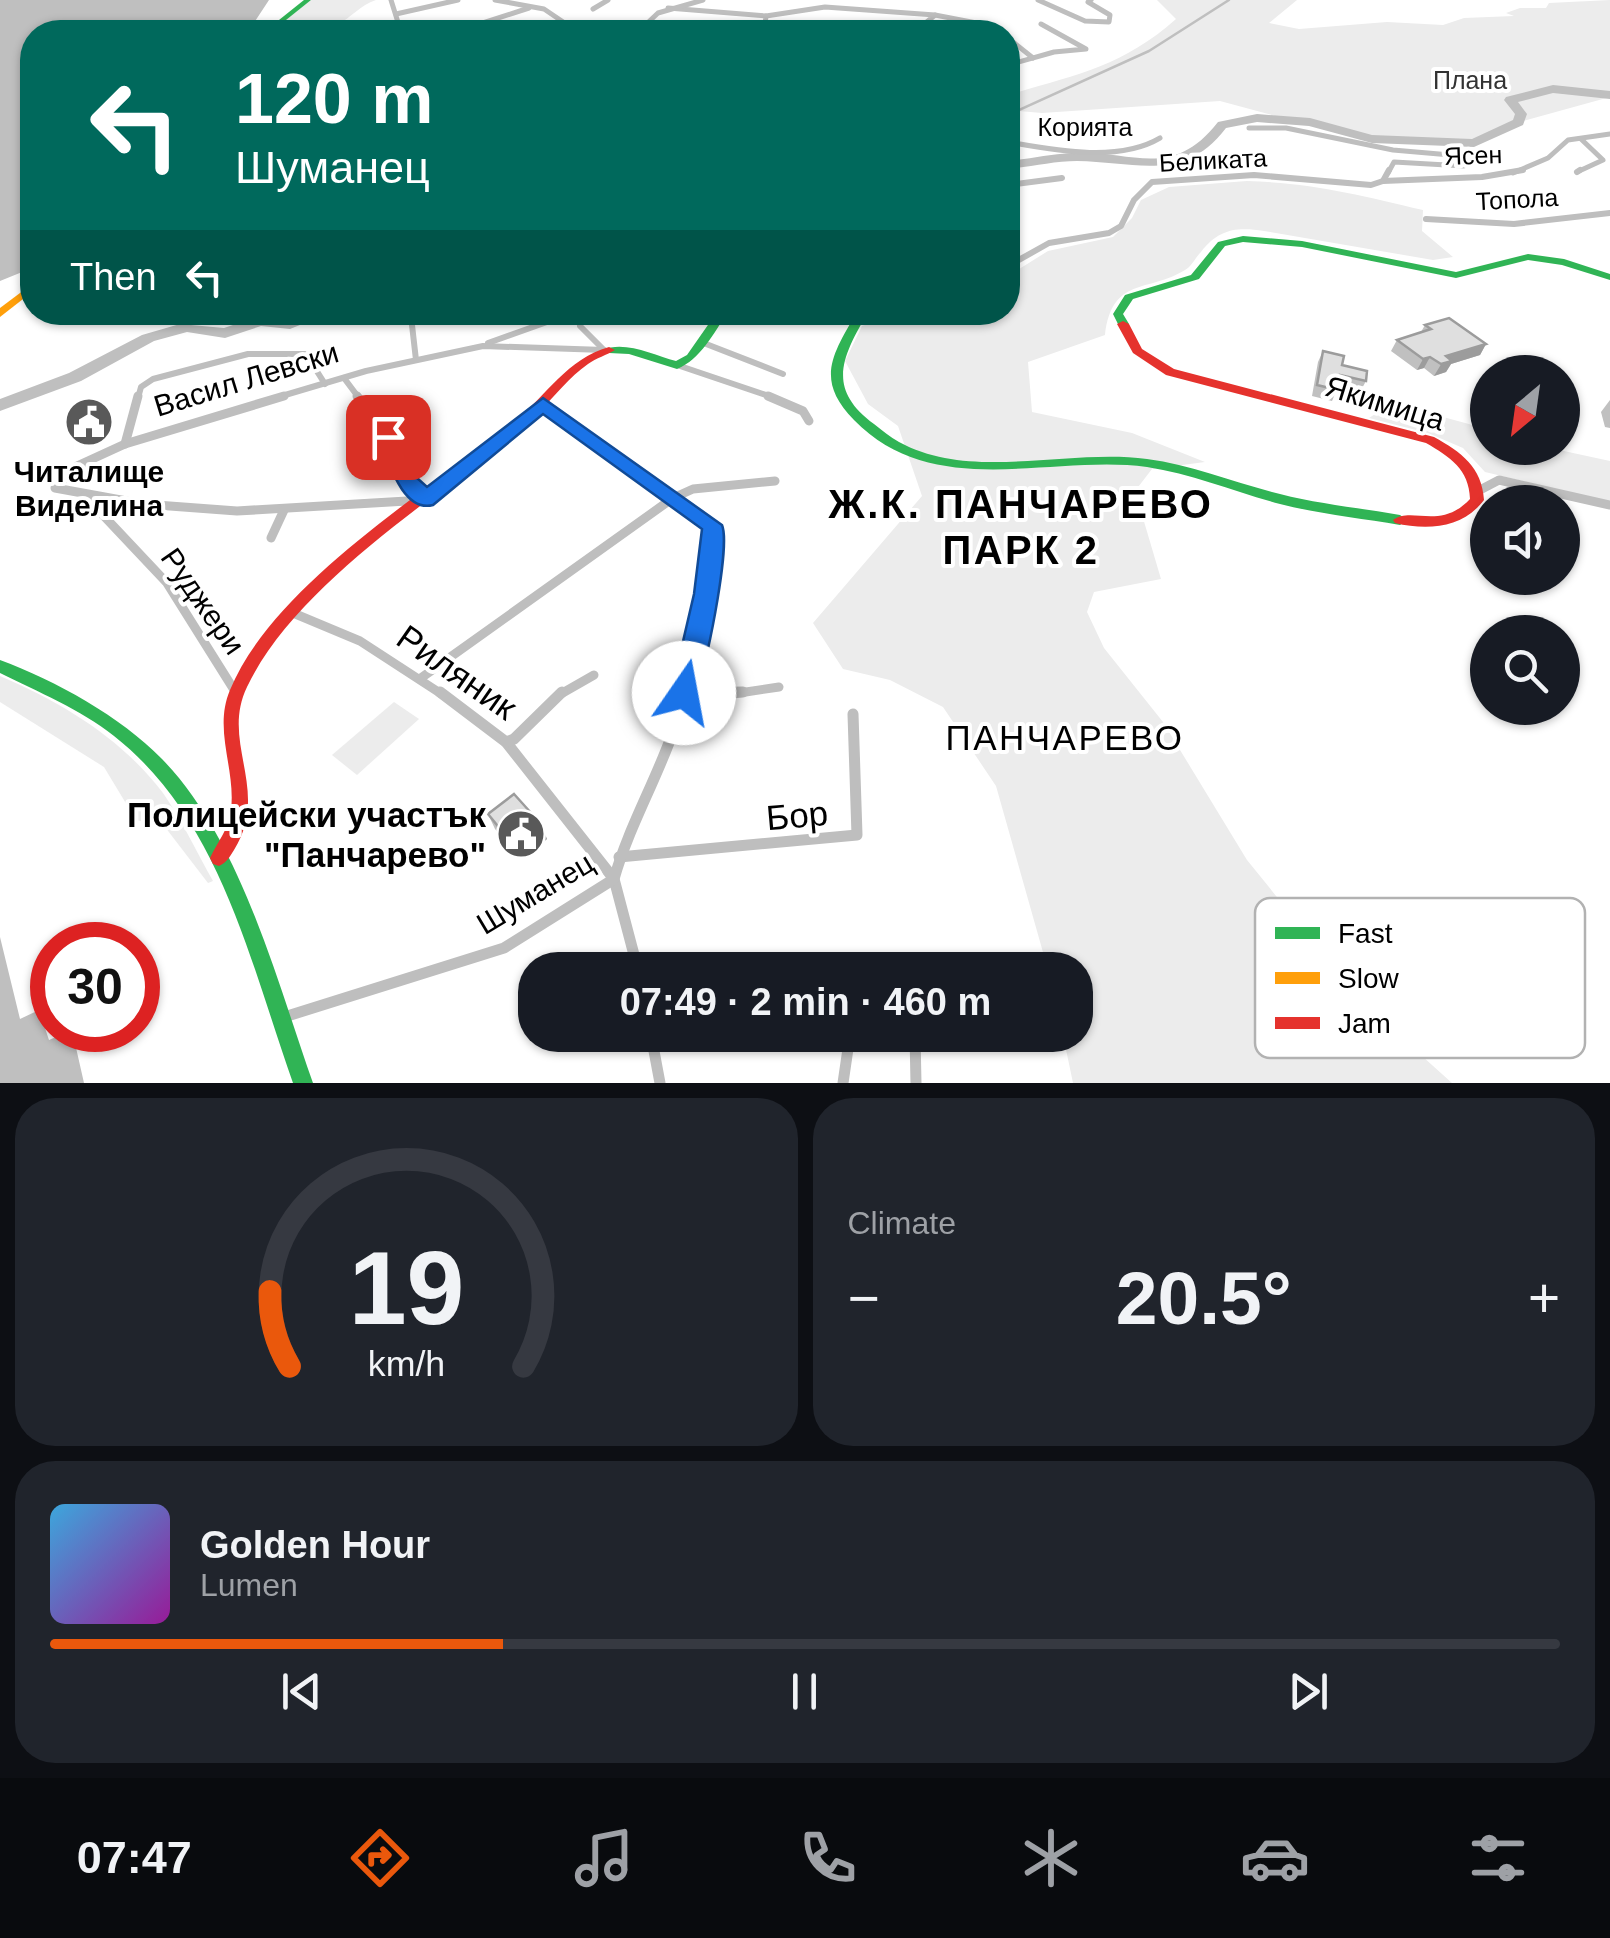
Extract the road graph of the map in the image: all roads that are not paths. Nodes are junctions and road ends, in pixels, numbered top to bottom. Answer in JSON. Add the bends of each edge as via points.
{"nodes":[{"id":1,"x":308,"y":0,"type":"edge"},
{"id":2,"x":392,"y":0,"type":"edge"},
{"id":3,"x":458,"y":0,"type":"edge"},
{"id":4,"x":495,"y":0,"type":"edge"},
{"id":5,"x":549,"y":0,"type":"edge"},
{"id":6,"x":608,"y":0,"type":"edge"},
{"id":7,"x":704,"y":0,"type":"edge"},
{"id":8,"x":1038,"y":0,"type":"edge"},
{"id":9,"x":1092,"y":0,"type":"edge"},
{"id":10,"x":535,"y":6,"type":"junction"},
{"id":11,"x":668,"y":8,"type":"junction"},
{"id":12,"x":593,"y":9,"type":"dead end"},
{"id":13,"x":396,"y":14,"type":"junction"},
{"id":14,"x":934,"y":15,"type":"junction"},
{"id":15,"x":766,"y":16,"type":"junction"},
{"id":16,"x":282,"y":20,"type":"edge"},
{"id":17,"x":398,"y":20,"type":"edge"},
{"id":18,"x":492,"y":20,"type":"edge"},
{"id":19,"x":558,"y":20,"type":"edge"},
{"id":20,"x":648,"y":20,"type":"edge"},
{"id":21,"x":765,"y":20,"type":"edge"},
{"id":22,"x":928,"y":20,"type":"edge"},
{"id":23,"x":960,"y":20,"type":"edge"},
{"id":24,"x":1041,"y":24,"type":"dead end"},
{"id":25,"x":1020,"y":48,"type":"edge"},
{"id":26,"x":1032,"y":58,"type":"junction"},
{"id":27,"x":1020,"y":62,"type":"edge"},
{"id":28,"x":1249,"y":128,"type":"dead end"},
{"id":29,"x":1610,"y":134,"type":"edge"},
{"id":30,"x":1160,"y":138,"type":"dead end"},
{"id":31,"x":1581,"y":139,"type":"junction"},
{"id":32,"x":1020,"y":144,"type":"edge"},
{"id":33,"x":1576,"y":172,"type":"dead end"},
{"id":34,"x":1385,"y":177,"type":"junction"},
{"id":35,"x":1062,"y":178,"type":"dead end"},
{"id":36,"x":1020,"y":184,"type":"edge"},
{"id":37,"x":1610,"y":213,"type":"edge"},
{"id":38,"x":1426,"y":220,"type":"dead end"},
{"id":39,"x":1020,"y":259,"type":"edge"},
{"id":40,"x":1610,"y":276,"type":"edge"},
{"id":41,"x":20,"y":299,"type":"edge"},
{"id":42,"x":0,"y":314,"type":"edge"},
{"id":43,"x":541,"y":325,"type":"edge"},
{"id":44,"x":580,"y":325,"type":"edge"},
{"id":45,"x":713,"y":325,"type":"edge"},
{"id":46,"x":855,"y":325,"type":"edge"},
{"id":47,"x":412,"y":326,"type":"dead end"},
{"id":48,"x":701,"y":342,"type":"junction"},
{"id":49,"x":483,"y":346,"type":"junction"},
{"id":50,"x":604,"y":350,"type":"junction"},
{"id":51,"x":416,"y":360,"type":"junction"},
{"id":52,"x":677,"y":366,"type":"junction"},
{"id":53,"x":782,"y":374,"type":"dead end"},
{"id":54,"x":344,"y":378,"type":"junction"},
{"id":55,"x":325,"y":384,"type":"junction"},
{"id":56,"x":543,"y":404,"type":"junction"},
{"id":57,"x":809,"y":421,"type":"dead end"},
{"id":58,"x":125,"y":444,"type":"junction"},
{"id":59,"x":775,"y":480,"type":"dead end"},
{"id":60,"x":1476,"y":485,"type":"edge"},
{"id":61,"x":1489,"y":485,"type":"edge"},
{"id":62,"x":1521,"y":485,"type":"edge"},
{"id":63,"x":85,"y":496,"type":"junction"},
{"id":64,"x":673,"y":498,"type":"junction"},
{"id":65,"x":1580,"y":498,"type":"edge"},
{"id":66,"x":426,"y":500,"type":"junction"},
{"id":67,"x":1610,"y":505,"type":"edge"},
{"id":68,"x":284,"y":510,"type":"junction"},
{"id":69,"x":1470,"y":511,"type":"edge"},
{"id":70,"x":271,"y":538,"type":"dead end"},
{"id":71,"x":293,"y":613,"type":"junction"},
{"id":72,"x":0,"y":666,"type":"edge"},
{"id":73,"x":594,"y":675,"type":"dead end"},
{"id":74,"x":421,"y":678,"type":"junction"},
{"id":75,"x":779,"y":687,"type":"dead end"},
{"id":76,"x":236,"y":693,"type":"junction"},
{"id":77,"x":684,"y":693,"type":"junction"},
{"id":78,"x":853,"y":714,"type":"dead end"},
{"id":79,"x":506,"y":742,"type":"junction"},
{"id":80,"x":219,"y":858,"type":"junction"},
{"id":81,"x":620,"y":858,"type":"junction"},
{"id":82,"x":614,"y":878,"type":"junction"},
{"id":83,"x":633,"y":952,"type":"edge"},
{"id":84,"x":278,"y":1020,"type":"junction"},
{"id":85,"x":654,"y":1052,"type":"edge"},
{"id":86,"x":848,"y":1052,"type":"edge"},
{"id":87,"x":915,"y":1052,"type":"edge"},
{"id":88,"x":302,"y":1083,"type":"edge"},
{"id":89,"x":660,"y":1083,"type":"edge"},
{"id":90,"x":843,"y":1083,"type":"edge"},
{"id":91,"x":916,"y":1083,"type":"edge"}],
"edges":[{"from":1,"to":16,"type":"street"},
{"from":2,"to":13,"type":"street"},
{"from":3,"to":13,"type":"street"},
{"from":4,"to":10,"type":"street"},
{"from":5,"to":10,"type":"street"},
{"from":6,"to":12,"type":"street"},
{"from":7,"to":11,"type":"street"},
{"from":8,"to":9,"type":"street","via":[[1093,24],[1109,22],[1110,15]]},
{"from":10,"to":18,"type":"street"},
{"from":10,"to":19,"type":"street"},
{"from":11,"to":15,"type":"street"},
{"from":11,"to":20,"type":"street"},
{"from":13,"to":17,"type":"street"},
{"from":14,"to":15,"type":"street","via":[[893,9],[780,10]]},
{"from":14,"to":22,"type":"street"},
{"from":14,"to":23,"type":"street"},
{"from":15,"to":21,"type":"street"},
{"from":24,"to":26,"type":"street","via":[[1086,49]]},
{"from":25,"to":26,"type":"street"},
{"from":26,"to":27,"type":"street"},
{"from":28,"to":34,"type":"street","via":[[1292,125],[1367,146],[1485,158],[1464,166],[1394,162]]},
{"from":29,"to":31,"type":"street","name":"Ясен"},
{"from":30,"to":32,"type":"street","name":"Корията","via":[[1123,150]]},
{"from":31,"to":33,"type":"street","via":[[1603,160]]},
{"from":31,"to":34,"type":"street","name":"Ясен","via":[[1568,140],[1528,172],[1483,179]]},
{"from":34,"to":39,"type":"street","name":"Беликата","via":[[1338,185],[1254,175],[1152,182],[1121,226],[1048,244]]},
{"from":35,"to":36,"type":"street"},
{"from":37,"to":38,"type":"street","name":"Топола","via":[[1514,224]]},
{"from":40,"to":60,"type":"street","name":"Якимица","via":[[1518,257],[1475,275],[1456,275],[1334,250],[1230,240],[1197,275],[1129,298],[1118,314],[1150,362],[1187,378],[1430,440],[1459,456]]},
{"from":41,"to":42,"type":"street"},
{"from":43,"to":49,"type":"street"},
{"from":44,"to":50,"type":"street"},
{"from":45,"to":48,"type":"street"},
{"from":46,"to":69,"type":"street","via":[[836,358],[833,382],[853,412],[901,453],[978,466],[1142,462],[1286,500],[1407,521]]},
{"from":47,"to":51,"type":"street"},
{"from":48,"to":52,"type":"street"},
{"from":48,"to":53,"type":"street"},
{"from":49,"to":50,"type":"street","name":"Васил Левски"},
{"from":49,"to":51,"type":"street","name":"Васил Левски"},
{"from":50,"to":52,"type":"street","name":"Васил Левски"},
{"from":50,"to":56,"type":"street"},
{"from":51,"to":54,"type":"street","name":"Васил Левски"},
{"from":52,"to":57,"type":"street","name":"Васил Левски","via":[[791,404]]},
{"from":54,"to":55,"type":"street","name":"Васил Левски"},
{"from":54,"to":66,"type":"street"},
{"from":55,"to":58,"type":"street","name":"Васил Левски"},
{"from":55,"to":58,"type":"street","via":[[306,354],[290,350],[153,380],[141,388]]},
{"from":56,"to":64,"type":"street","name":"Шуманец"},
{"from":56,"to":66,"type":"street"},
{"from":58,"to":63,"type":"street","name":"Васил Левски","via":[[77,466],[55,488]]},
{"from":59,"to":64,"type":"street","via":[[693,488]]},
{"from":61,"to":62,"type":"street","via":[[1499,480]]},
{"from":63,"to":68,"type":"street","via":[[186,509]]},
{"from":63,"to":76,"type":"street","name":"Руджери","via":[[156,570]]},
{"from":64,"to":74,"type":"street"},
{"from":64,"to":77,"type":"street","name":"Шуманец","via":[[715,535]]},
{"from":65,"to":67,"type":"street"},
{"from":66,"to":68,"type":"street"},
{"from":66,"to":71,"type":"street"},
{"from":68,"to":70,"type":"street"},
{"from":71,"to":74,"type":"street","name":"Риляник","via":[[360,641]]},
{"from":71,"to":76,"type":"street"},
{"from":72,"to":80,"type":"street","via":[[74,701],[137,745],[163,772]]},
{"from":73,"to":79,"type":"street","via":[[565,688]]},
{"from":74,"to":79,"type":"street","name":"Риляник"},
{"from":75,"to":77,"type":"street"},
{"from":76,"to":80,"type":"street","via":[[233,725],[244,820]]},
{"from":77,"to":81,"type":"street","name":"Шуманец"},
{"from":78,"to":81,"type":"street","name":"Бор","via":[[857,835]]},
{"from":79,"to":82,"type":"street","name":"Риляник"},
{"from":80,"to":84,"type":"street"},
{"from":81,"to":82,"type":"street","name":"Шуманец"},
{"from":82,"to":83,"type":"street","name":"Риляник"},
{"from":82,"to":84,"type":"street","name":"Шуманец","via":[[504,948]]},
{"from":84,"to":88,"type":"street"},
{"from":85,"to":89,"type":"street"},
{"from":86,"to":90,"type":"street"},
{"from":87,"to":91,"type":"street"}]}
